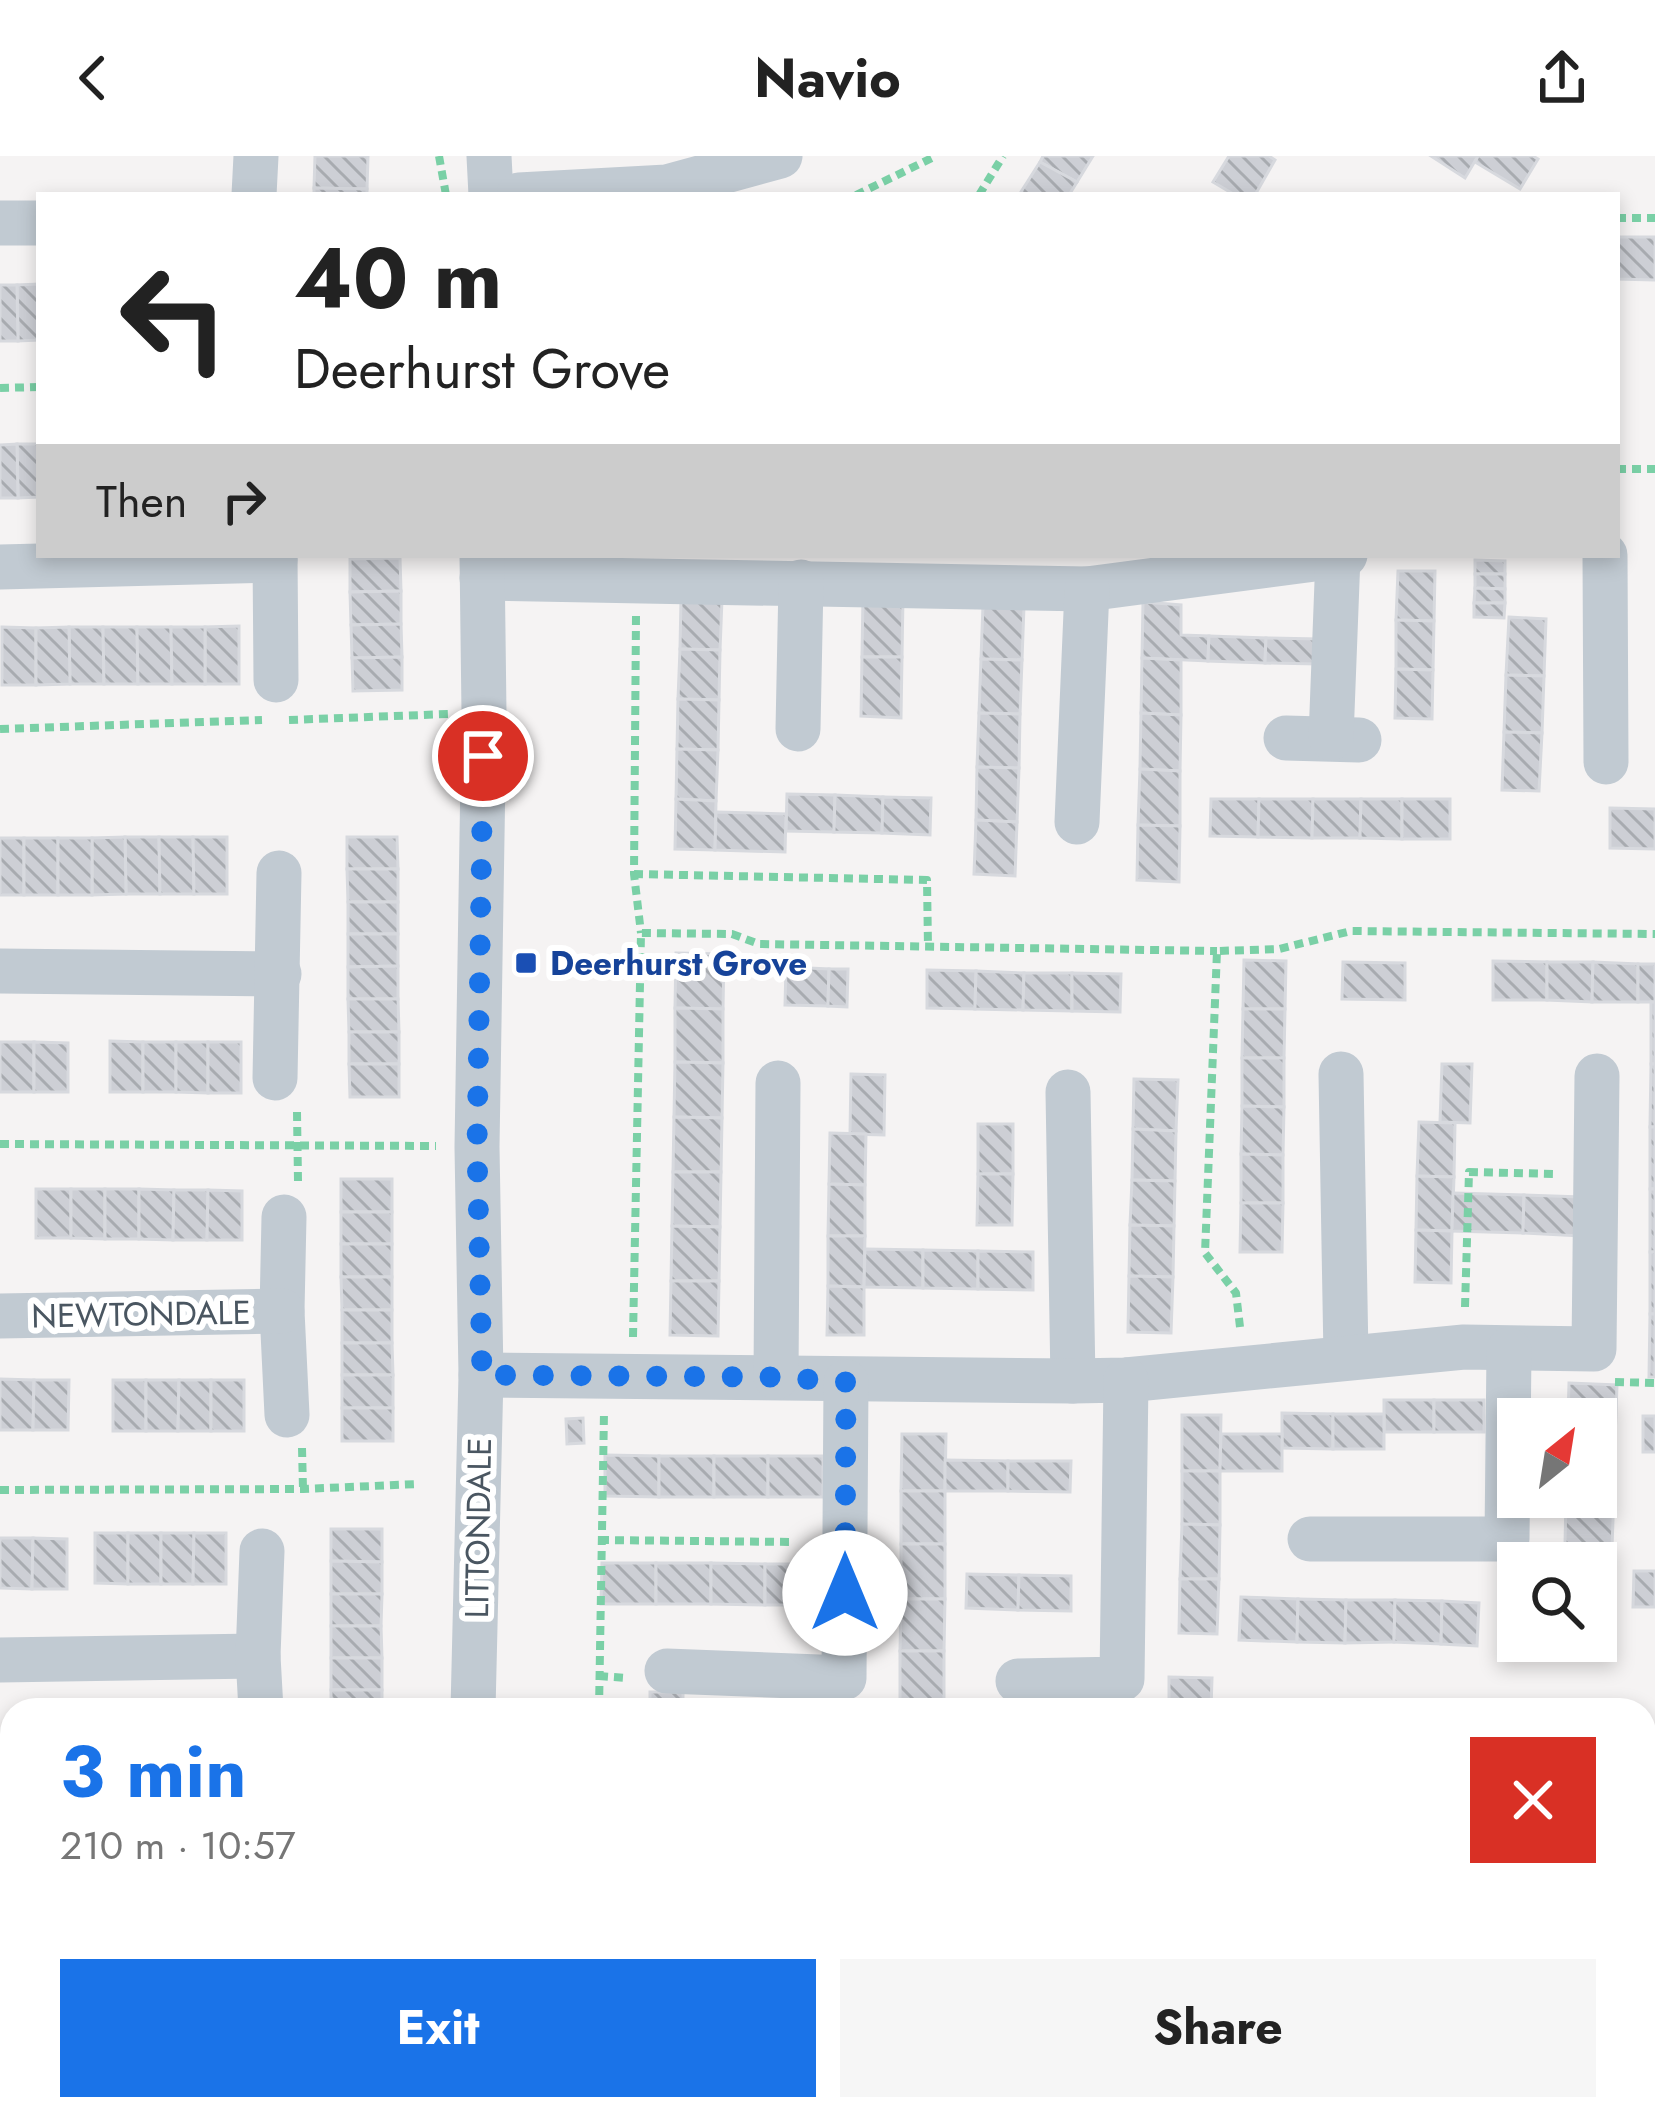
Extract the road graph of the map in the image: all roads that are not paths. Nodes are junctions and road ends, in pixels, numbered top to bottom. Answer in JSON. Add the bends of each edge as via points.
{"nodes":[{"id":1,"x":256,"y":156,"type":"edge"},
{"id":2,"x":489,"y":156,"type":"edge"},
{"id":3,"x":780,"y":156,"type":"edge"},
{"id":4,"x":254,"y":192,"type":"edge"},
{"id":5,"x":491,"y":192,"type":"edge"},
{"id":6,"x":574,"y":192,"type":"edge"},
{"id":7,"x":36,"y":223,"type":"edge"},
{"id":8,"x":0,"y":224,"type":"edge"},
{"id":9,"x":275,"y":558,"type":"edge"},
{"id":10,"x":1302,"y":558,"type":"edge"},
{"id":11,"x":1341,"y":558,"type":"edge"},
{"id":12,"x":1605,"y":558,"type":"edge"},
{"id":13,"x":1225,"y":562,"type":"edge"},
{"id":14,"x":0,"y":567,"type":"edge"},
{"id":15,"x":482,"y":567,"type":"edge"},
{"id":16,"x":719,"y":568,"type":"edge"},
{"id":17,"x":970,"y":570,"type":"edge"},
{"id":18,"x":801,"y":582,"type":"junction"},
{"id":19,"x":1087,"y":589,"type":"junction"},
{"id":20,"x":276,"y":680,"type":"dead end"},
{"id":21,"x":803,"y":731,"type":"dead end"},
{"id":22,"x":1326,"y":739,"type":"dead end"},
{"id":23,"x":1606,"y":762,"type":"dead end"},
{"id":24,"x":1075,"y":824,"type":"dead end"},
{"id":25,"x":279,"y":873,"type":"dead end"},
{"id":26,"x":0,"y":971,"type":"edge"},
{"id":27,"x":279,"y":974,"type":"junction"},
{"id":28,"x":1341,"y":1074,"type":"dead end"},
{"id":29,"x":1597,"y":1076,"type":"dead end"},
{"id":30,"x":275,"y":1078,"type":"road end"},
{"id":31,"x":778,"y":1083,"type":"dead end"},
{"id":32,"x":1068,"y":1092,"type":"dead end"},
{"id":33,"x":284,"y":1217,"type":"road end"},
{"id":34,"x":282,"y":1311,"type":"junction"},
{"id":35,"x":0,"y":1316,"type":"edge"},
{"id":36,"x":1509,"y":1350,"type":"junction"},
{"id":37,"x":1346,"y":1357,"type":"junction"},
{"id":38,"x":482,"y":1375,"type":"junction"},
{"id":39,"x":776,"y":1377,"type":"junction"},
{"id":40,"x":1126,"y":1380,"type":"junction"},
{"id":41,"x":1073,"y":1381,"type":"junction"},
{"id":42,"x":846,"y":1382,"type":"junction"},
{"id":43,"x":287,"y":1415,"type":"dead end"},
{"id":44,"x":1310,"y":1539,"type":"dead end"},
{"id":45,"x":262,"y":1551,"type":"dead end"},
{"id":46,"x":258,"y":1655,"type":"junction"},
{"id":47,"x":0,"y":1660,"type":"edge"},
{"id":48,"x":667,"y":1671,"type":"dead end"},
{"id":49,"x":1018,"y":1681,"type":"dead end"},
{"id":50,"x":261,"y":1698,"type":"edge"},
{"id":51,"x":473,"y":1698,"type":"edge"}],
"edges":[{"from":1,"to":4,"type":"street"},
{"from":2,"to":5,"type":"street"},
{"from":3,"to":6,"type":"street","via":[[667,187]]},
{"from":7,"to":8,"type":"street"},
{"from":9,"to":14,"type":"street"},
{"from":9,"to":20,"type":"street"},
{"from":10,"to":13,"type":"street"},
{"from":11,"to":22,"type":"street"},
{"from":12,"to":23,"type":"street"},
{"from":13,"to":19,"type":"street"},
{"from":15,"to":16,"type":"street","via":[[636,581]]},
{"from":15,"to":38,"type":"street","name":"LITTONDALE"},
{"from":16,"to":18,"type":"street"},
{"from":17,"to":18,"type":"street"},
{"from":17,"to":19,"type":"street"},
{"from":18,"to":21,"type":"street"},
{"from":19,"to":24,"type":"street"},
{"from":25,"to":27,"type":"street"},
{"from":26,"to":27,"type":"street"},
{"from":27,"to":30,"type":"street"},
{"from":28,"to":37,"type":"street"},
{"from":29,"to":36,"type":"street","via":[[1594,1349]]},
{"from":31,"to":39,"type":"street"},
{"from":32,"to":41,"type":"street"},
{"from":33,"to":34,"type":"street","name":"NEWTONDALE"},
{"from":34,"to":35,"type":"street","name":"NEWTONDALE"},
{"from":34,"to":43,"type":"street","name":"NEWTONDALE"},
{"from":36,"to":37,"type":"street"},
{"from":36,"to":44,"type":"street","via":[[1507,1540]]},
{"from":37,"to":40,"type":"street"},
{"from":38,"to":39,"type":"street"},
{"from":38,"to":51,"type":"street","name":"LITTONDALE"},
{"from":39,"to":42,"type":"street"},
{"from":40,"to":41,"type":"street"},
{"from":40,"to":49,"type":"street","via":[[1122,1679]]},
{"from":41,"to":42,"type":"street"},
{"from":42,"to":48,"type":"street","via":[[844,1678]]},
{"from":45,"to":46,"type":"street"},
{"from":46,"to":47,"type":"street"},
{"from":46,"to":50,"type":"street"}]}
